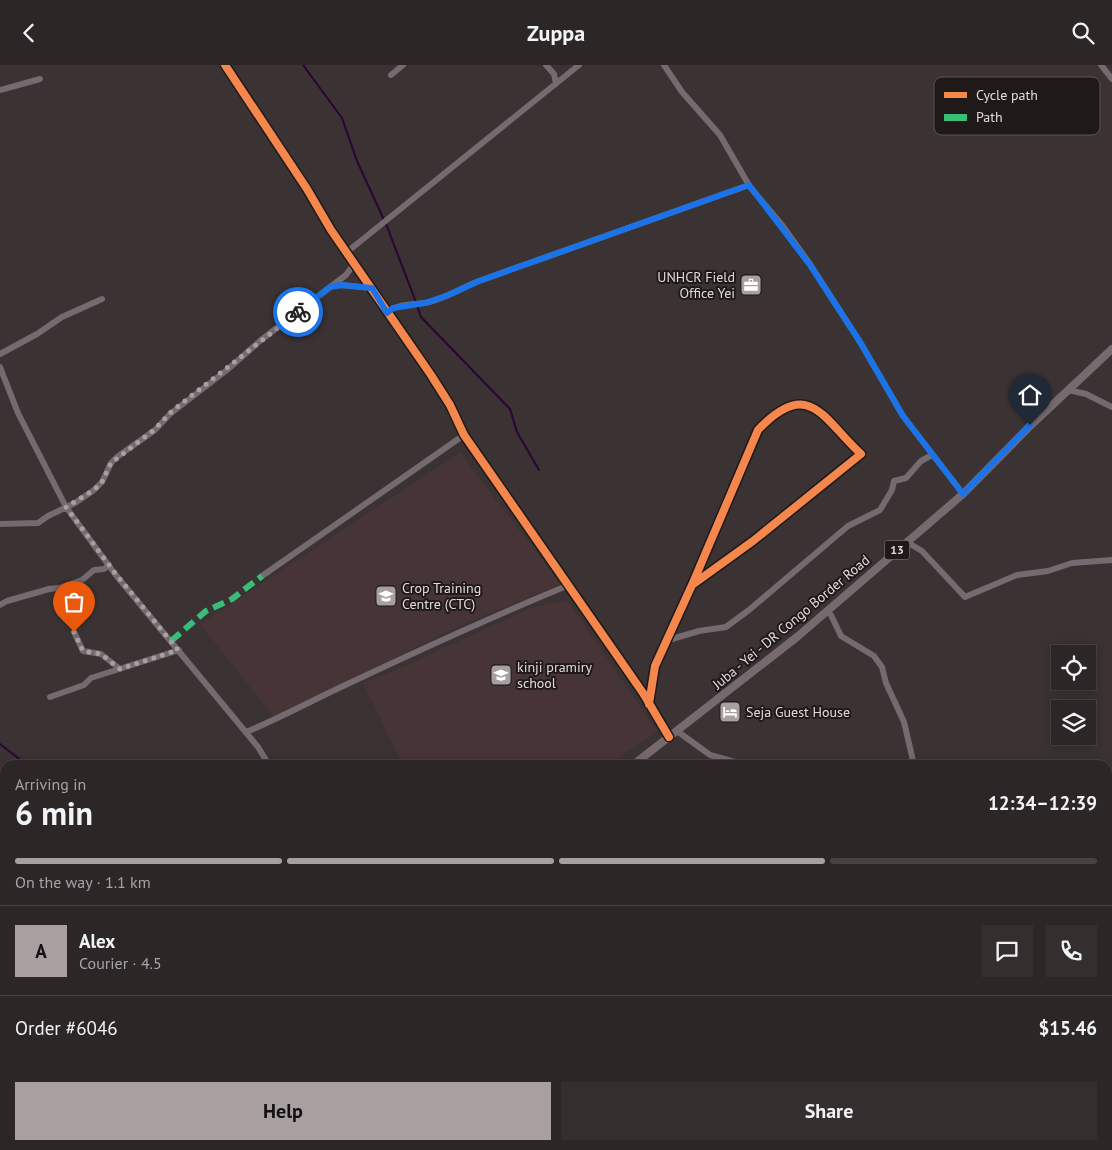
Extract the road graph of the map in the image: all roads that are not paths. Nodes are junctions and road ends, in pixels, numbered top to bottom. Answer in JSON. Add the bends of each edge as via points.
{"nodes":[{"id":1,"x":225,"y":65,"type":"edge"},
{"id":2,"x":402,"y":65,"type":"edge"},
{"id":3,"x":546,"y":65,"type":"edge"},
{"id":4,"x":580,"y":65,"type":"edge"},
{"id":5,"x":664,"y":65,"type":"edge"},
{"id":6,"x":1101,"y":65,"type":"edge"},
{"id":7,"x":391,"y":75,"type":"dead end"},
{"id":8,"x":40,"y":79,"type":"dead end"},
{"id":9,"x":1112,"y":79,"type":"edge"},
{"id":10,"x":556,"y":84,"type":"junction"},
{"id":11,"x":0,"y":90,"type":"edge"},
{"id":12,"x":749,"y":185,"type":"junction"},
{"id":13,"x":346,"y":252,"type":"junction"},
{"id":14,"x":354,"y":264,"type":"junction"},
{"id":15,"x":330,"y":287,"type":"junction"},
{"id":16,"x":372,"y":288,"type":"junction"},
{"id":17,"x":102,"y":299,"type":"dead end"},
{"id":18,"x":387,"y":313,"type":"junction"},
{"id":19,"x":1112,"y":349,"type":"edge"},
{"id":20,"x":0,"y":354,"type":"edge"},
{"id":21,"x":0,"y":367,"type":"edge"},
{"id":22,"x":1068,"y":390,"type":"junction"},
{"id":23,"x":1112,"y":407,"type":"edge"},
{"id":24,"x":464,"y":435,"type":"junction"},
{"id":25,"x":932,"y":455,"type":"junction"},
{"id":26,"x":963,"y":494,"type":"junction"},
{"id":27,"x":66,"y":507,"type":"junction"},
{"id":28,"x":0,"y":524,"type":"edge"},
{"id":29,"x":907,"y":541,"type":"junction"},
{"id":30,"x":1112,"y":560,"type":"edge"},
{"id":31,"x":109,"y":565,"type":"junction"},
{"id":32,"x":262,"y":575,"type":"dead end"},
{"id":33,"x":569,"y":585,"type":"junction"},
{"id":34,"x":692,"y":585,"type":"junction"},
{"id":35,"x":0,"y":605,"type":"edge"},
{"id":36,"x":826,"y":611,"type":"junction"},
{"id":37,"x":74,"y":632,"type":"dead end"},
{"id":38,"x":665,"y":641,"type":"junction"},
{"id":39,"x":178,"y":650,"type":"junction"},
{"id":40,"x":120,"y":669,"type":"junction"},
{"id":41,"x":50,"y":697,"type":"dead end"},
{"id":42,"x":649,"y":703,"type":"junction"},
{"id":43,"x":677,"y":731,"type":"junction"},
{"id":44,"x":246,"y":732,"type":"junction"},
{"id":45,"x":669,"y":737,"type":"junction"},
{"id":46,"x":266,"y":760,"type":"edge"},
{"id":47,"x":639,"y":760,"type":"edge"},
{"id":48,"x":728,"y":760,"type":"edge"},
{"id":49,"x":913,"y":760,"type":"edge"}],
"edges":[{"from":1,"to":13,"type":"street"},
{"from":2,"to":7,"type":"street"},
{"from":3,"to":10,"type":"street","via":[[554,74]]},
{"from":4,"to":10,"type":"street"},
{"from":5,"to":12,"type":"street","via":[[720,135]]},
{"from":6,"to":9,"type":"street"},
{"from":8,"to":11,"type":"street"},
{"from":10,"to":13,"type":"street"},
{"from":12,"to":18,"type":"street","via":[[479,281],[446,296],[393,308]]},
{"from":12,"to":25,"type":"street","via":[[810,265],[860,342],[889,395]]},
{"from":13,"to":14,"type":"street"},
{"from":14,"to":15,"type":"street"},
{"from":14,"to":16,"type":"street"},
{"from":15,"to":16,"type":"street"},
{"from":15,"to":27,"type":"street","via":[[172,411],[155,429],[111,463],[102,482]]},
{"from":16,"to":18,"type":"street"},
{"from":17,"to":20,"type":"street","via":[[62,317]]},
{"from":18,"to":24,"type":"street","via":[[450,405]]},
{"from":19,"to":22,"type":"main road","name":"Juba - Yei - DR Congo Border Road","number":"13"},
{"from":21,"to":27,"type":"street","via":[[18,413]]},
{"from":22,"to":23,"type":"street","via":[[1086,394]]},
{"from":22,"to":26,"type":"main road","name":"Juba - Yei - DR Congo Border Road","number":"13"},
{"from":24,"to":32,"type":"street"},
{"from":24,"to":33,"type":"street"},
{"from":25,"to":26,"type":"street"},
{"from":25,"to":38,"type":"street","via":[[906,478],[894,481],[880,510],[848,526],[726,627]]},
{"from":26,"to":29,"type":"main road","name":"Juba - Yei - DR Congo Border Road","number":"13"},
{"from":27,"to":28,"type":"street","via":[[38,523]]},
{"from":27,"to":31,"type":"street"},
{"from":29,"to":30,"type":"street","via":[[922,551],[965,597],[1017,575],[1048,571],[1072,563]]},
{"from":29,"to":36,"type":"main road","name":"Juba - Yei - DR Congo Border Road","number":"13"},
{"from":31,"to":35,"type":"street","via":[[82,580]]},
{"from":31,"to":39,"type":"street"},
{"from":33,"to":42,"type":"street"},
{"from":33,"to":44,"type":"street"},
{"from":34,"to":34,"type":"street","via":[[758,429],[774,413],[792,405],[817,409],[827,416],[861,454],[777,523]]},
{"from":34,"to":38,"type":"street"},
{"from":36,"to":43,"type":"main road","name":"Juba - Yei - DR Congo Border Road","number":"13"},
{"from":36,"to":49,"type":"street","via":[[841,636],[874,656],[882,667],[904,722]]},
{"from":37,"to":40,"type":"street","via":[[83,651],[101,654]]},
{"from":38,"to":42,"type":"street","via":[[655,666]]},
{"from":39,"to":40,"type":"street"},
{"from":39,"to":44,"type":"street"},
{"from":40,"to":41,"type":"street"},
{"from":42,"to":45,"type":"street"},
{"from":43,"to":45,"type":"main road","name":"Juba - Yei - DR Congo Border Road","number":"13"},
{"from":43,"to":48,"type":"street","via":[[710,755]]},
{"from":44,"to":46,"type":"street"},
{"from":45,"to":47,"type":"main road","name":"Juba - Yei - DR Congo Border Road","number":"13"}]}
